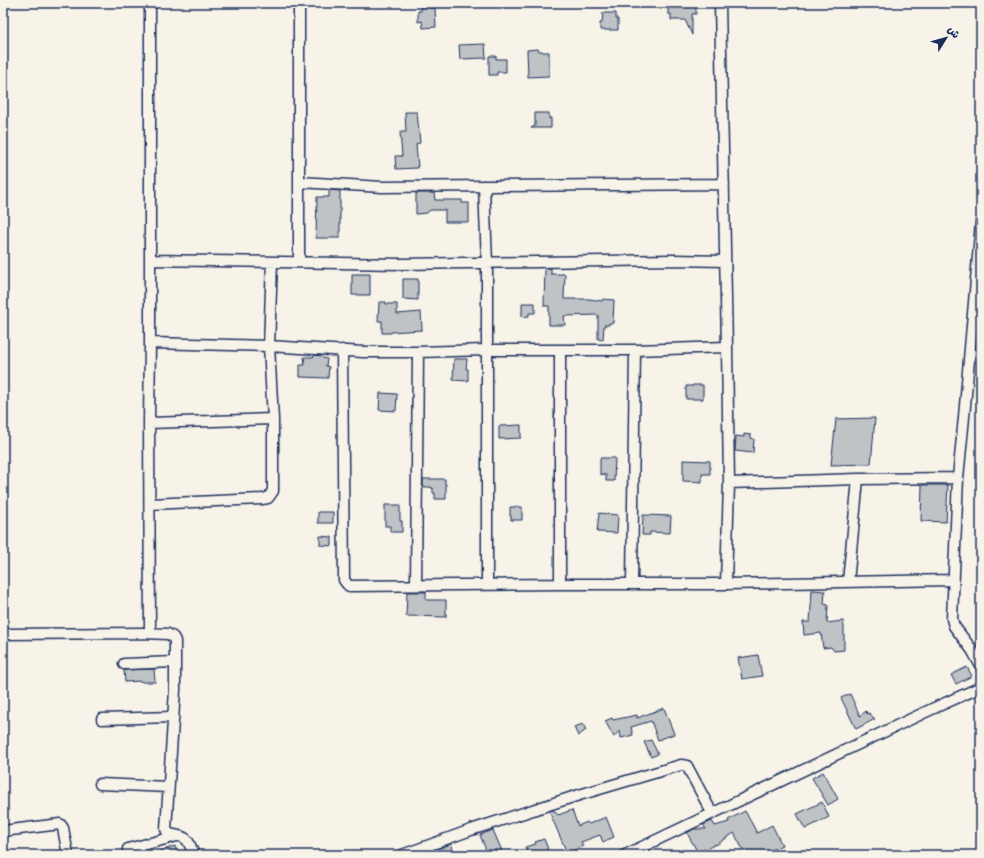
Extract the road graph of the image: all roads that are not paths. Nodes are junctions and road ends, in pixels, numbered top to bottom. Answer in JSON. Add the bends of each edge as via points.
{"nodes":[{"id":1,"x":150,"y":3,"type":"edge"},
{"id":2,"x":299,"y":3,"type":"edge"},
{"id":3,"x":720,"y":3,"type":"edge"},
{"id":4,"x":300,"y":182,"type":"junction"},
{"id":5,"x":724,"y":184,"type":"junction"},
{"id":6,"x":484,"y":186,"type":"junction"},
{"id":7,"x":981,"y":222,"type":"edge"},
{"id":8,"x":150,"y":260,"type":"junction"},
{"id":9,"x":725,"y":261,"type":"junction"},
{"id":10,"x":272,"y":262,"type":"junction"},
{"id":11,"x":299,"y":262,"type":"junction"},
{"id":12,"x":487,"y":263,"type":"junction"},
{"id":13,"x":150,"y":343,"type":"junction"},
{"id":14,"x":269,"y":346,"type":"junction"},
{"id":15,"x":727,"y":347,"type":"junction"},
{"id":16,"x":342,"y":350,"type":"junction"},
{"id":17,"x":487,"y":350,"type":"junction"},
{"id":18,"x":560,"y":350,"type":"junction"},
{"id":19,"x":635,"y":350,"type":"junction"},
{"id":20,"x":418,"y":352,"type":"junction"},
{"id":21,"x":273,"y":420,"type":"junction"},
{"id":22,"x":149,"y":423,"type":"junction"},
{"id":23,"x":958,"y":478,"type":"junction"},
{"id":24,"x":858,"y":479,"type":"junction"},
{"id":25,"x":729,"y":483,"type":"junction"},
{"id":26,"x":150,"y":504,"type":"junction"},
{"id":27,"x":953,"y":580,"type":"junction"},
{"id":28,"x":848,"y":582,"type":"junction"},
{"id":29,"x":487,"y":584,"type":"junction"},
{"id":30,"x":560,"y":584,"type":"junction"},
{"id":31,"x":632,"y":584,"type":"junction"},
{"id":32,"x":726,"y":584,"type":"junction"},
{"id":33,"x":416,"y":585,"type":"junction"},
{"id":34,"x":150,"y":633,"type":"junction"},
{"id":35,"x":3,"y":634,"type":"edge"},
{"id":36,"x":175,"y":662,"type":"junction"},
{"id":37,"x":124,"y":664,"type":"dead end"},
{"id":38,"x":981,"y":666,"type":"edge"},
{"id":39,"x":981,"y":687,"type":"edge"},
{"id":40,"x":173,"y":717,"type":"junction"},
{"id":41,"x":102,"y":719,"type":"dead end"},
{"id":42,"x":100,"y":784,"type":"dead end"},
{"id":43,"x":168,"y":787,"type":"junction"},
{"id":44,"x":712,"y":813,"type":"junction"},
{"id":45,"x":3,"y":831,"type":"edge"},
{"id":46,"x":177,"y":836,"type":"junction"},
{"id":47,"x":128,"y":849,"type":"dead end"},
{"id":48,"x":68,"y":855,"type":"edge"},
{"id":49,"x":194,"y":855,"type":"edge"},
{"id":50,"x":402,"y":855,"type":"edge"},
{"id":51,"x":625,"y":855,"type":"edge"}],
"edges":[{"from":1,"to":8,"type":"street"},
{"from":2,"to":4,"type":"street"},
{"from":3,"to":5,"type":"street"},
{"from":4,"to":6,"type":"street","via":[[382,187]]},
{"from":4,"to":11,"type":"street"},
{"from":5,"to":6,"type":"street"},
{"from":5,"to":9,"type":"street"},
{"from":6,"to":12,"type":"street"},
{"from":7,"to":23,"type":"street"},
{"from":8,"to":10,"type":"street"},
{"from":8,"to":13,"type":"street"},
{"from":9,"to":12,"type":"street"},
{"from":9,"to":15,"type":"street"},
{"from":10,"to":11,"type":"street"},
{"from":10,"to":14,"type":"street"},
{"from":11,"to":12,"type":"street"},
{"from":12,"to":17,"type":"street"},
{"from":13,"to":14,"type":"street"},
{"from":13,"to":22,"type":"street"},
{"from":14,"to":16,"type":"street"},
{"from":14,"to":21,"type":"street"},
{"from":15,"to":19,"type":"street"},
{"from":15,"to":25,"type":"street"},
{"from":16,"to":20,"type":"street"},
{"from":16,"to":33,"type":"street","via":[[344,580],[352,586]]},
{"from":17,"to":18,"type":"street"},
{"from":17,"to":20,"type":"street"},
{"from":17,"to":29,"type":"street"},
{"from":18,"to":19,"type":"street"},
{"from":18,"to":30,"type":"street"},
{"from":19,"to":31,"type":"street"},
{"from":20,"to":33,"type":"street"},
{"from":21,"to":22,"type":"street"},
{"from":21,"to":26,"type":"street","via":[[273,491],[268,498]]},
{"from":22,"to":26,"type":"street"},
{"from":23,"to":24,"type":"street"},
{"from":23,"to":27,"type":"street"},
{"from":24,"to":25,"type":"street"},
{"from":24,"to":28,"type":"street"},
{"from":25,"to":32,"type":"street"},
{"from":26,"to":34,"type":"street"},
{"from":27,"to":28,"type":"street"},
{"from":27,"to":38,"type":"street","via":[[954,626]]},
{"from":28,"to":32,"type":"street"},
{"from":29,"to":30,"type":"street"},
{"from":29,"to":33,"type":"street"},
{"from":30,"to":31,"type":"street"},
{"from":31,"to":32,"type":"street"},
{"from":34,"to":35,"type":"street"},
{"from":34,"to":36,"type":"street","via":[[168,634],[173,637]]},
{"from":36,"to":37,"type":"street"},
{"from":36,"to":40,"type":"street"},
{"from":39,"to":44,"type":"street"},
{"from":40,"to":41,"type":"street"},
{"from":40,"to":43,"type":"street"},
{"from":42,"to":43,"type":"street"},
{"from":43,"to":46,"type":"street","via":[[166,832]]},
{"from":44,"to":50,"type":"street","via":[[686,766],[681,765],[485,825]]},
{"from":44,"to":51,"type":"street"},
{"from":45,"to":48,"type":"street","via":[[60,824]]},
{"from":46,"to":47,"type":"street"},
{"from":46,"to":49,"type":"street","via":[[187,841]]}]}
